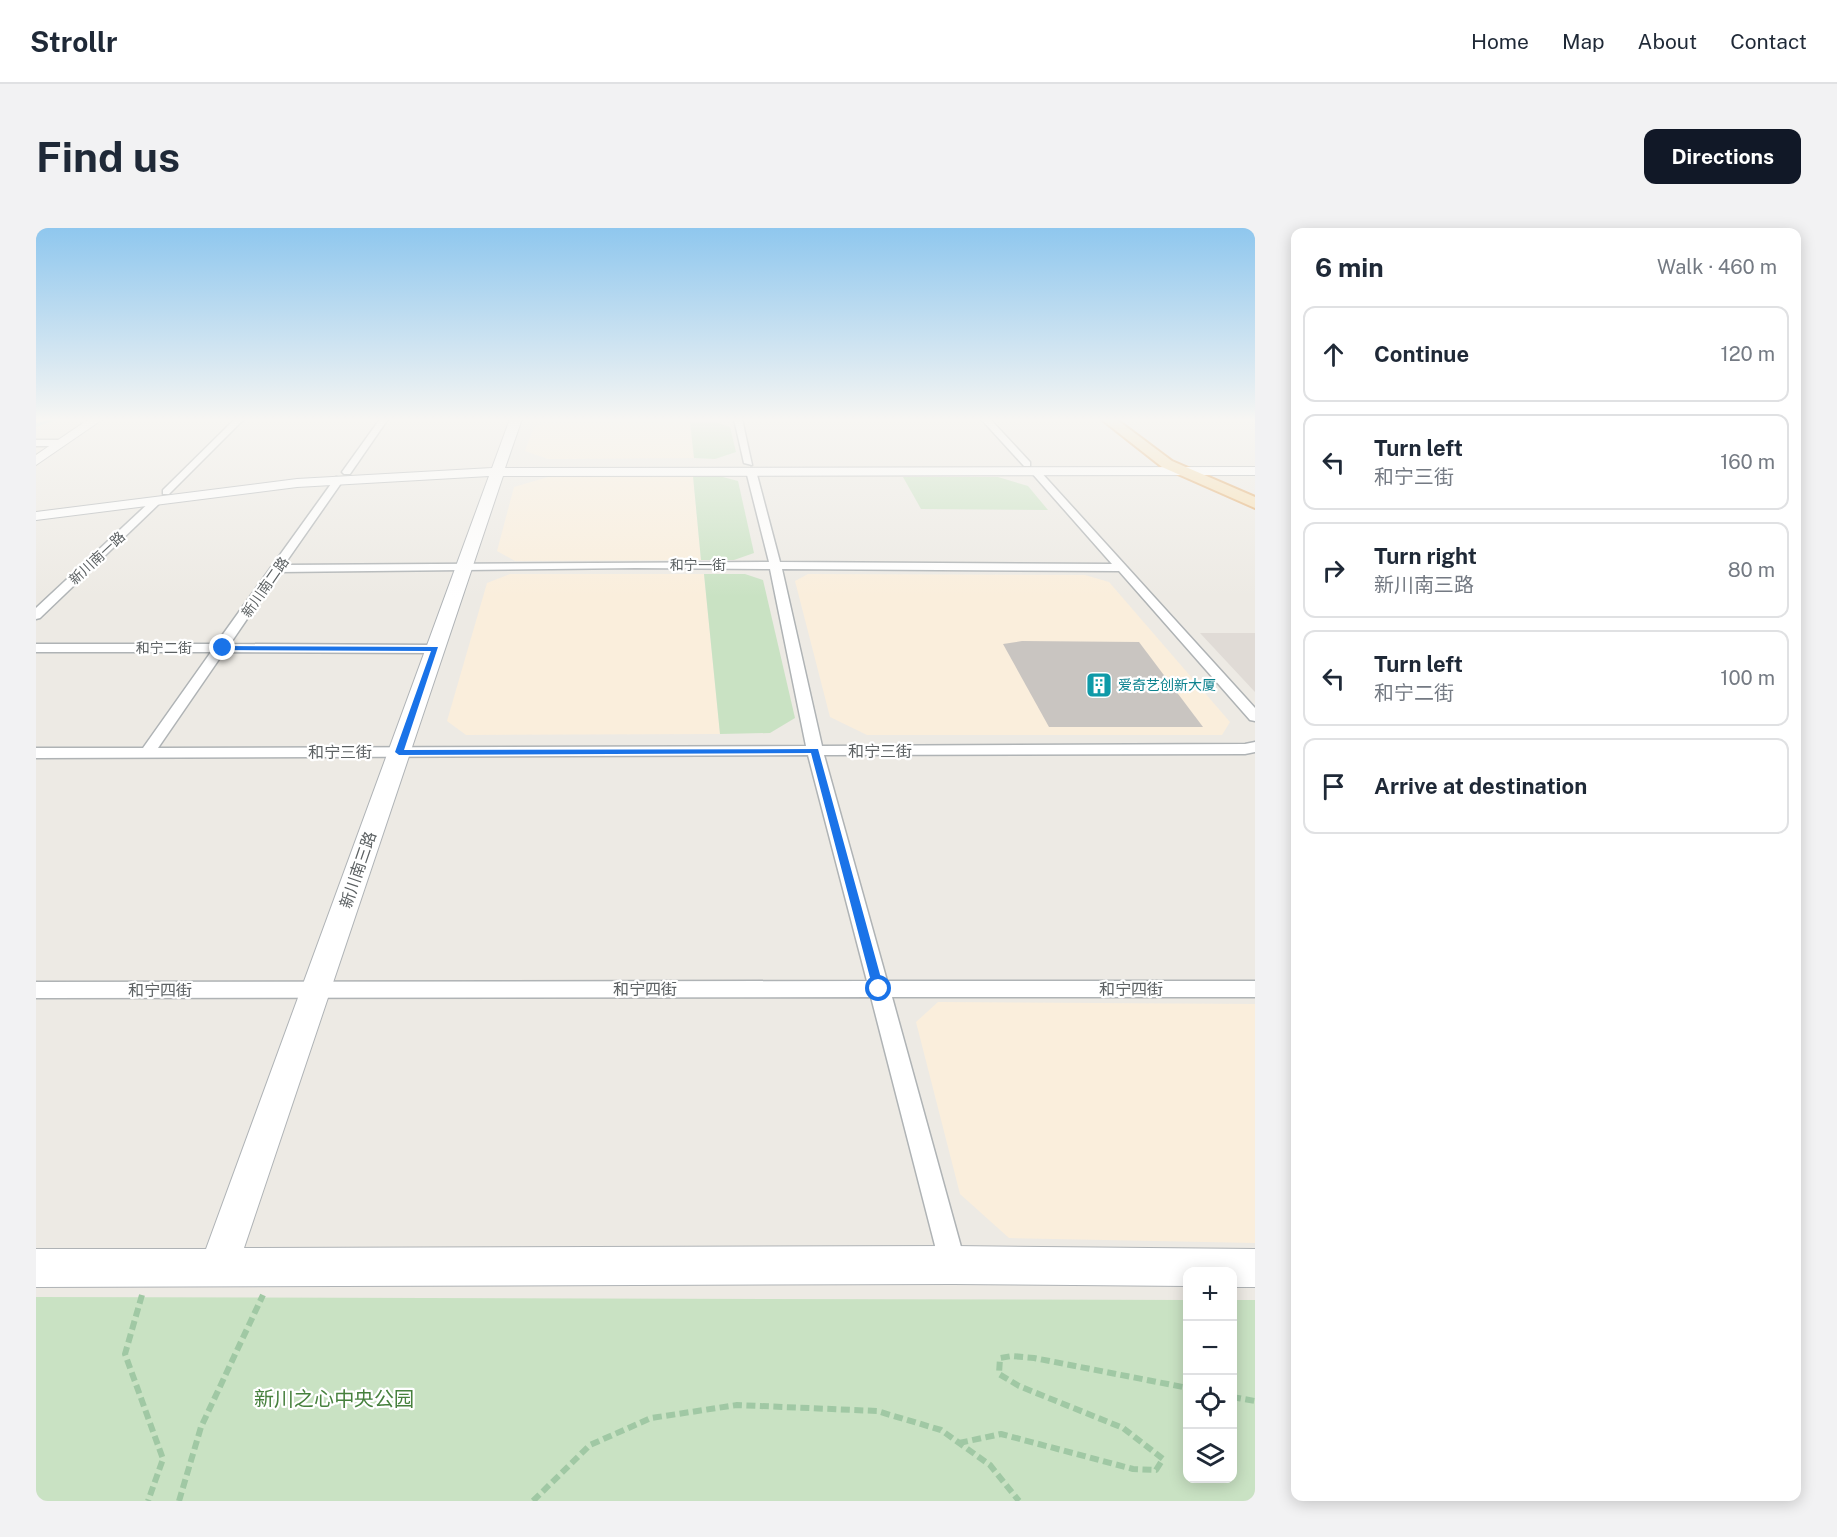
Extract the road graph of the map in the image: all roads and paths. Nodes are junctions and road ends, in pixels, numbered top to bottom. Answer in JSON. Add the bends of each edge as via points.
{"nodes":[{"id":1,"x":180,"y":478,"type":"edge"},
{"id":2,"x":321,"y":478,"type":"edge"},
{"id":3,"x":341,"y":478,"type":"edge"},
{"id":4,"x":495,"y":478,"type":"edge"},
{"id":5,"x":753,"y":478,"type":"edge"},
{"id":6,"x":1040,"y":478,"type":"edge"},
{"id":7,"x":1208,"y":478,"type":"edge"},
{"id":8,"x":1225,"y":478,"type":"edge"},
{"id":9,"x":1255,"y":492,"type":"edge"},
{"id":10,"x":162,"y":496,"type":"junction"},
{"id":11,"x":1255,"y":503,"type":"edge"},
{"id":12,"x":36,"y":508,"type":"edge"},
{"id":13,"x":36,"y":516,"type":"edge"},
{"id":14,"x":775,"y":565,"type":"junction"},
{"id":15,"x":464,"y":567,"type":"junction"},
{"id":16,"x":1119,"y":568,"type":"junction"},
{"id":17,"x":277,"y":569,"type":"junction"},
{"id":18,"x":36,"y":615,"type":"edge"},
{"id":19,"x":36,"y":648,"type":"edge"},
{"id":20,"x":223,"y":648,"type":"junction"},
{"id":21,"x":435,"y":649,"type":"junction"},
{"id":22,"x":1255,"y":717,"type":"edge"},
{"id":23,"x":1255,"y":747,"type":"edge"},
{"id":24,"x":815,"y":751,"type":"junction"},
{"id":25,"x":399,"y":752,"type":"junction"},
{"id":26,"x":36,"y":753,"type":"edge"},
{"id":27,"x":147,"y":753,"type":"junction"},
{"id":28,"x":1255,"y":988,"type":"edge"},
{"id":29,"x":316,"y":989,"type":"junction"},
{"id":30,"x":879,"y":989,"type":"junction"},
{"id":31,"x":36,"y":990,"type":"edge"},
{"id":32,"x":953,"y":1265,"type":"junction"},
{"id":33,"x":36,"y":1268,"type":"edge"},
{"id":34,"x":150,"y":1268,"type":"junction"},
{"id":35,"x":218,"y":1268,"type":"junction"},
{"id":36,"x":276,"y":1268,"type":"junction"},
{"id":37,"x":1255,"y":1268,"type":"edge"},
{"id":38,"x":1183,"y":1387,"type":"edge"},
{"id":39,"x":1237,"y":1398,"type":"edge"},
{"id":40,"x":1255,"y":1401,"type":"edge"},
{"id":41,"x":959,"y":1443,"type":"junction"},
{"id":42,"x":148,"y":1501,"type":"edge"},
{"id":43,"x":178,"y":1501,"type":"edge"},
{"id":44,"x":533,"y":1501,"type":"edge"},
{"id":45,"x":1019,"y":1501,"type":"edge"}],
"edges":[{"from":1,"to":10,"type":"street","name":"新川南一路"},
{"from":2,"to":10,"type":"street"},
{"from":3,"to":17,"type":"street","name":"新川南二路"},
{"from":4,"to":15,"type":"street","name":"新川南三路"},
{"from":5,"to":14,"type":"street"},
{"from":6,"to":16,"type":"street"},
{"from":7,"to":11,"type":"main road"},
{"from":8,"to":9,"type":"main road"},
{"from":10,"to":12,"type":"street"},
{"from":10,"to":13,"type":"street"},
{"from":10,"to":18,"type":"street","name":"新川南一路"},
{"from":14,"to":15,"type":"street","name":"和宁一街"},
{"from":14,"to":16,"type":"street","name":"和宁一街"},
{"from":14,"to":24,"type":"street"},
{"from":15,"to":17,"type":"street","name":"和宁一街"},
{"from":15,"to":21,"type":"street","name":"新川南三路"},
{"from":16,"to":22,"type":"street"},
{"from":17,"to":20,"type":"street","name":"新川南二路"},
{"from":19,"to":20,"type":"street","name":"和宁二街"},
{"from":20,"to":21,"type":"street","name":"和宁二街"},
{"from":20,"to":27,"type":"street","name":"新川南二路"},
{"from":21,"to":25,"type":"street","name":"新川南三路"},
{"from":23,"to":24,"type":"street","name":"和宁三街"},
{"from":24,"to":25,"type":"street","name":"和宁三街"},
{"from":24,"to":30,"type":"street"},
{"from":25,"to":27,"type":"street","name":"和宁三街"},
{"from":25,"to":29,"type":"street","name":"新川南三路"},
{"from":26,"to":27,"type":"street","name":"和宁三街"},
{"from":28,"to":30,"type":"street","name":"和宁四街"},
{"from":29,"to":30,"type":"street","name":"和宁四街"},
{"from":29,"to":31,"type":"street","name":"和宁四街"},
{"from":29,"to":35,"type":"street","name":"新川南三路"},
{"from":30,"to":32,"type":"street"},
{"from":32,"to":36,"type":"street"},
{"from":32,"to":37,"type":"street"},
{"from":33,"to":34,"type":"street"},
{"from":34,"to":35,"type":"street"},
{"from":34,"to":42,"type":"path","via":[[125,1354],[163,1459]]},
{"from":35,"to":36,"type":"street"},
{"from":36,"to":43,"type":"path","via":[[201,1427]]},
{"from":38,"to":41,"type":"path","via":[[1034,1358],[1000,1358],[999,1374],[1019,1386],[1123,1428],[1163,1459],[1156,1470],[1133,1469],[1001,1434]]},
{"from":39,"to":40,"type":"path"},
{"from":41,"to":44,"type":"path","via":[[941,1430],[877,1411],[737,1405],[651,1418],[590,1445]]},
{"from":41,"to":45,"type":"path","via":[[990,1465]]}]}
